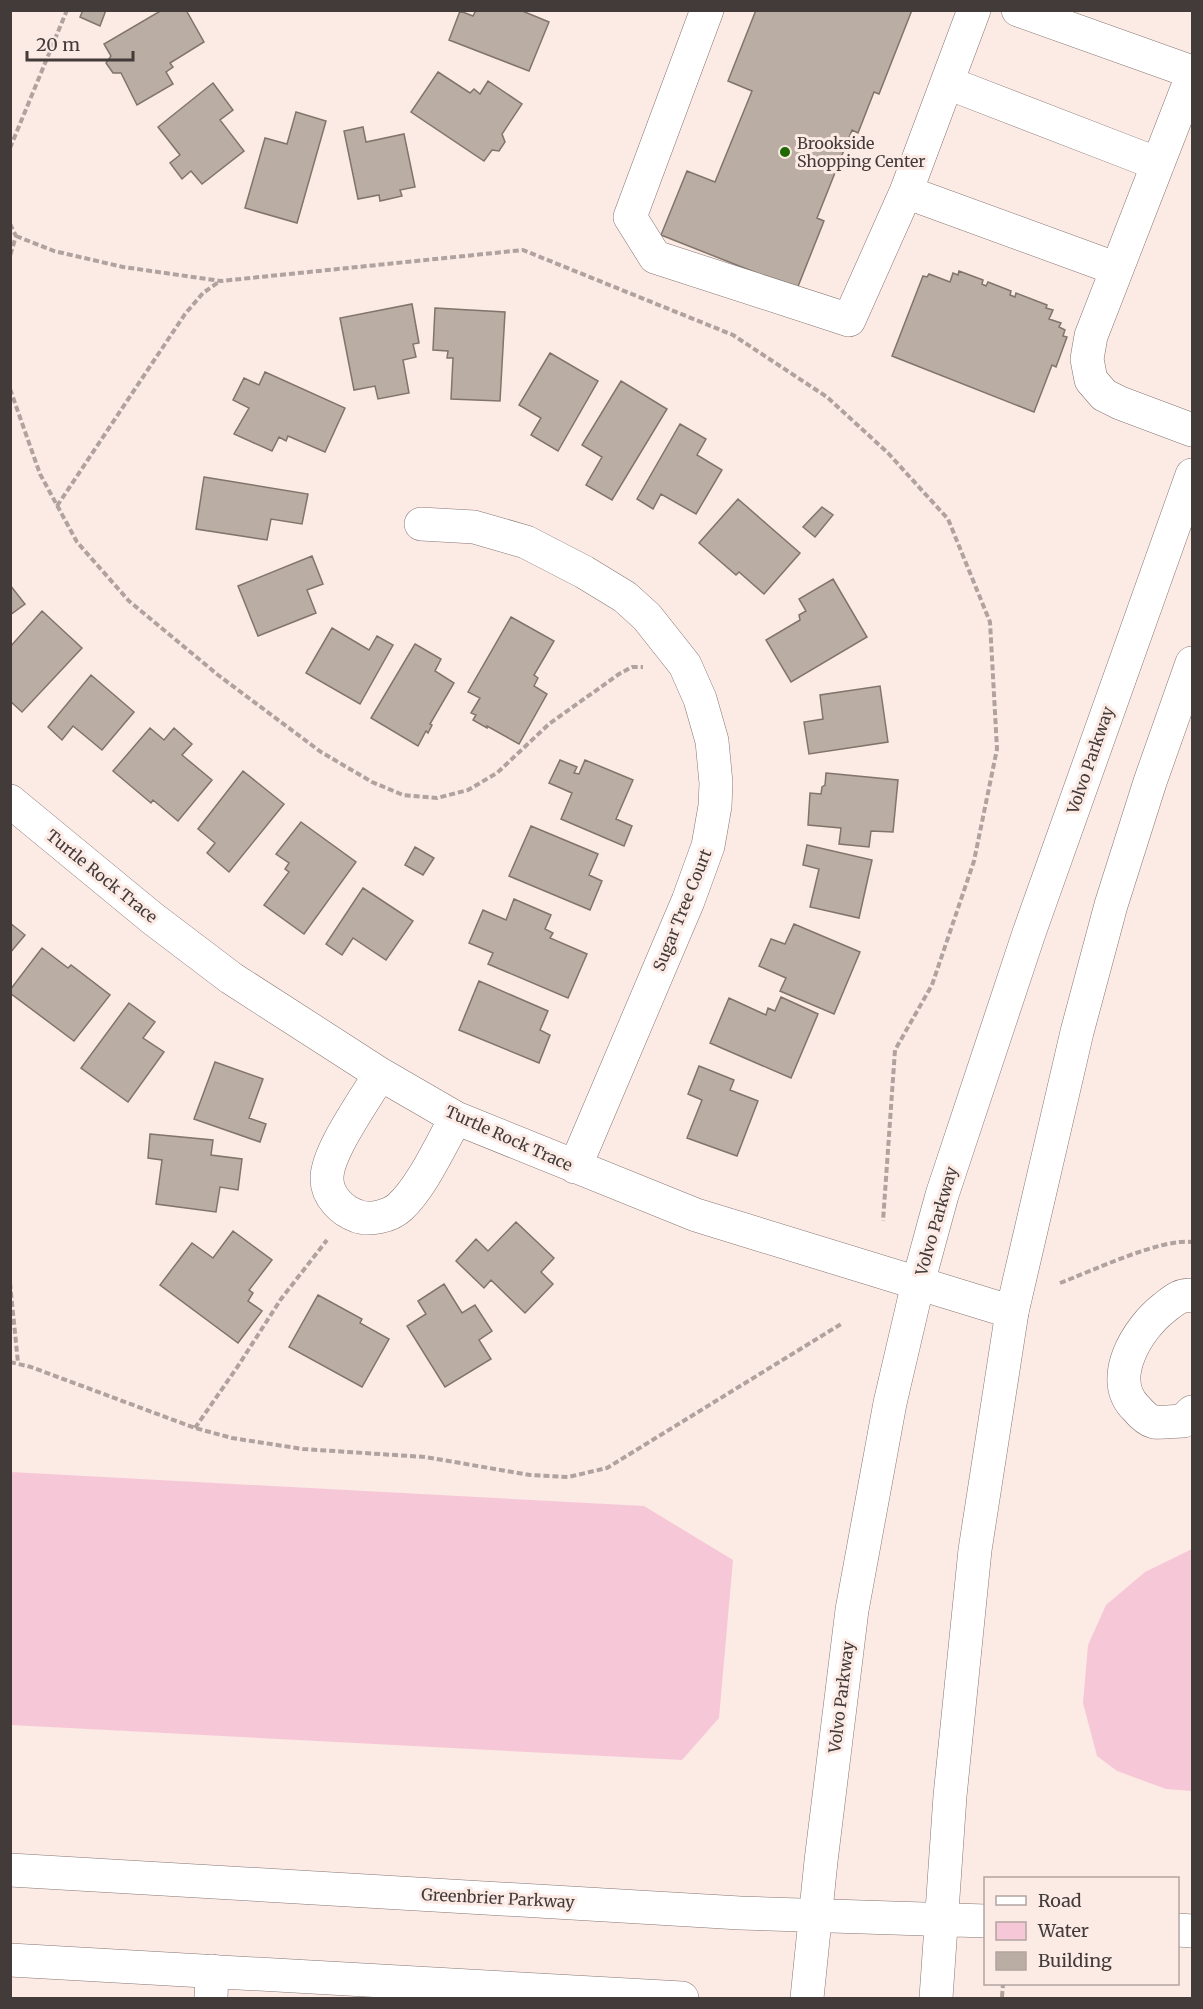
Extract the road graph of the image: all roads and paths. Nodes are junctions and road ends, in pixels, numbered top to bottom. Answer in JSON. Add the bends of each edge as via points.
{"nodes":[{"id":1,"x":67,"y":10,"type":"edge"},
{"id":2,"x":707,"y":10,"type":"edge"},
{"id":3,"x":974,"y":10,"type":"edge"},
{"id":4,"x":1018,"y":10,"type":"edge"},
{"id":5,"x":1192,"y":74,"type":"edge"},
{"id":6,"x":948,"y":83,"type":"junction"},
{"id":7,"x":10,"y":148,"type":"edge"},
{"id":8,"x":1158,"y":164,"type":"junction"},
{"id":9,"x":906,"y":192,"type":"junction"},
{"id":10,"x":10,"y":224,"type":"edge"},
{"id":11,"x":16,"y":236,"type":"junction"},
{"id":12,"x":10,"y":256,"type":"edge"},
{"id":13,"x":1117,"y":269,"type":"junction"},
{"id":14,"x":221,"y":281,"type":"junction"},
{"id":15,"x":10,"y":389,"type":"edge"},
{"id":16,"x":1192,"y":430,"type":"edge"},
{"id":17,"x":1192,"y":475,"type":"edge"},
{"id":18,"x":57,"y":506,"type":"junction"},
{"id":19,"x":421,"y":524,"type":"dead end"},
{"id":20,"x":1192,"y":663,"type":"edge"},
{"id":21,"x":651,"y":667,"type":"dead end"},
{"id":22,"x":10,"y":801,"type":"edge"},
{"id":23,"x":380,"y":1074,"type":"junction"},
{"id":24,"x":456,"y":1118,"type":"junction"},
{"id":25,"x":575,"y":1167,"type":"junction"},
{"id":26,"x":882,"y":1221,"type":"dead end"},
{"id":27,"x":325,"y":1242,"type":"dead end"},
{"id":28,"x":1192,"y":1242,"type":"edge"},
{"id":29,"x":918,"y":1282,"type":"junction"},
{"id":30,"x":10,"y":1283,"type":"edge"},
{"id":31,"x":1060,"y":1283,"type":"dead end"},
{"id":32,"x":1192,"y":1296,"type":"edge"},
{"id":33,"x":1012,"y":1312,"type":"junction"},
{"id":34,"x":841,"y":1324,"type":"dead end"},
{"id":35,"x":10,"y":1362,"type":"edge"},
{"id":36,"x":18,"y":1363,"type":"junction"},
{"id":37,"x":1192,"y":1412,"type":"edge"},
{"id":38,"x":195,"y":1428,"type":"junction"},
{"id":39,"x":10,"y":1870,"type":"edge"},
{"id":40,"x":816,"y":1916,"type":"junction"},
{"id":41,"x":941,"y":1920,"type":"junction"},
{"id":42,"x":984,"y":1922,"type":"edge"},
{"id":43,"x":10,"y":1960,"type":"edge"},
{"id":44,"x":211,"y":1985,"type":"edge"},
{"id":45,"x":682,"y":1998,"type":"edge"},
{"id":46,"x":807,"y":1998,"type":"edge"},
{"id":47,"x":936,"y":1998,"type":"edge"}],
"edges":[{"from":1,"to":7,"type":"path"},
{"from":2,"to":9,"type":"main road","via":[[630,217],[655,256],[849,320]]},
{"from":3,"to":6,"type":"main road"},
{"from":4,"to":5,"type":"main road"},
{"from":5,"to":8,"type":"main road"},
{"from":6,"to":8,"type":"main road"},
{"from":6,"to":9,"type":"main road"},
{"from":8,"to":13,"type":"main road"},
{"from":9,"to":13,"type":"main road"},
{"from":10,"to":11,"type":"path"},
{"from":11,"to":12,"type":"path"},
{"from":11,"to":14,"type":"path","via":[[54,251],[100,262]]},
{"from":13,"to":16,"type":"main road","via":[[1091,336],[1086,359],[1091,380],[1120,404]]},
{"from":14,"to":18,"type":"path","via":[[203,293],[185,314]]},
{"from":14,"to":26,"type":"path","via":[[523,250],[733,335],[827,397],[888,453],[948,519],[990,622],[997,748],[974,861],[932,985],[895,1050]]},
{"from":15,"to":18,"type":"path","via":[[40,474]]},
{"from":17,"to":29,"type":"main road","name":"Volvo Parkway","via":[[1025,945],[942,1195]]},
{"from":18,"to":21,"type":"path","via":[[77,542],[129,601],[173,638],[321,752],[372,782],[404,795],[437,798],[468,790],[496,773],[549,724],[619,674],[632,667]]},
{"from":19,"to":25,"type":"main road","name":"Sugar Tree Court","via":[[474,527],[526,542],[625,597],[684,664],[700,699],[712,741],[716,783],[708,846]]},
{"from":20,"to":33,"type":"main road","via":[[1111,905],[1077,1032]]},
{"from":22,"to":23,"type":"main road","name":"Turtle Rock Trace","via":[[231,978]]},
{"from":23,"to":24,"type":"main road","name":"Turtle Rock Trace"},
{"from":23,"to":24,"type":"main road","via":[[335,1147],[327,1179],[333,1198],[350,1214],[363,1218],[380,1216],[399,1208],[414,1191]]},
{"from":24,"to":25,"type":"main road","name":"Turtle Rock Trace"},
{"from":25,"to":29,"type":"main road","name":"Turtle Rock Trace","via":[[696,1215]]},
{"from":27,"to":38,"type":"path","via":[[280,1299]]},
{"from":28,"to":31,"type":"path","via":[[1180,1240],[1134,1254]]},
{"from":29,"to":33,"type":"main road","name":"Turtle Rock Trace"},
{"from":29,"to":40,"type":"main road","name":"Volvo Parkway","via":[[890,1403],[852,1610]]},
{"from":30,"to":36,"type":"path"},
{"from":32,"to":37,"type":"main road","via":[[1179,1296],[1138,1335],[1129,1354],[1124,1390],[1132,1405],[1154,1422],[1183,1421]]},
{"from":33,"to":41,"type":"main road","via":[[975,1550]]},
{"from":34,"to":38,"type":"path","via":[[607,1468],[568,1477],[530,1475],[424,1457],[303,1449]]},
{"from":35,"to":36,"type":"path"},
{"from":36,"to":38,"type":"path"},
{"from":39,"to":40,"type":"main road","name":"Greenbrier Parkway"},
{"from":40,"to":41,"type":"main road","name":"Greenbrier Parkway"},
{"from":40,"to":46,"type":"main road","name":"Volvo Parkway"},
{"from":41,"to":42,"type":"main road","name":"Greenbrier Parkway"},
{"from":41,"to":47,"type":"main road"},
{"from":43,"to":44,"type":"main road"},
{"from":44,"to":45,"type":"main road"}]}
